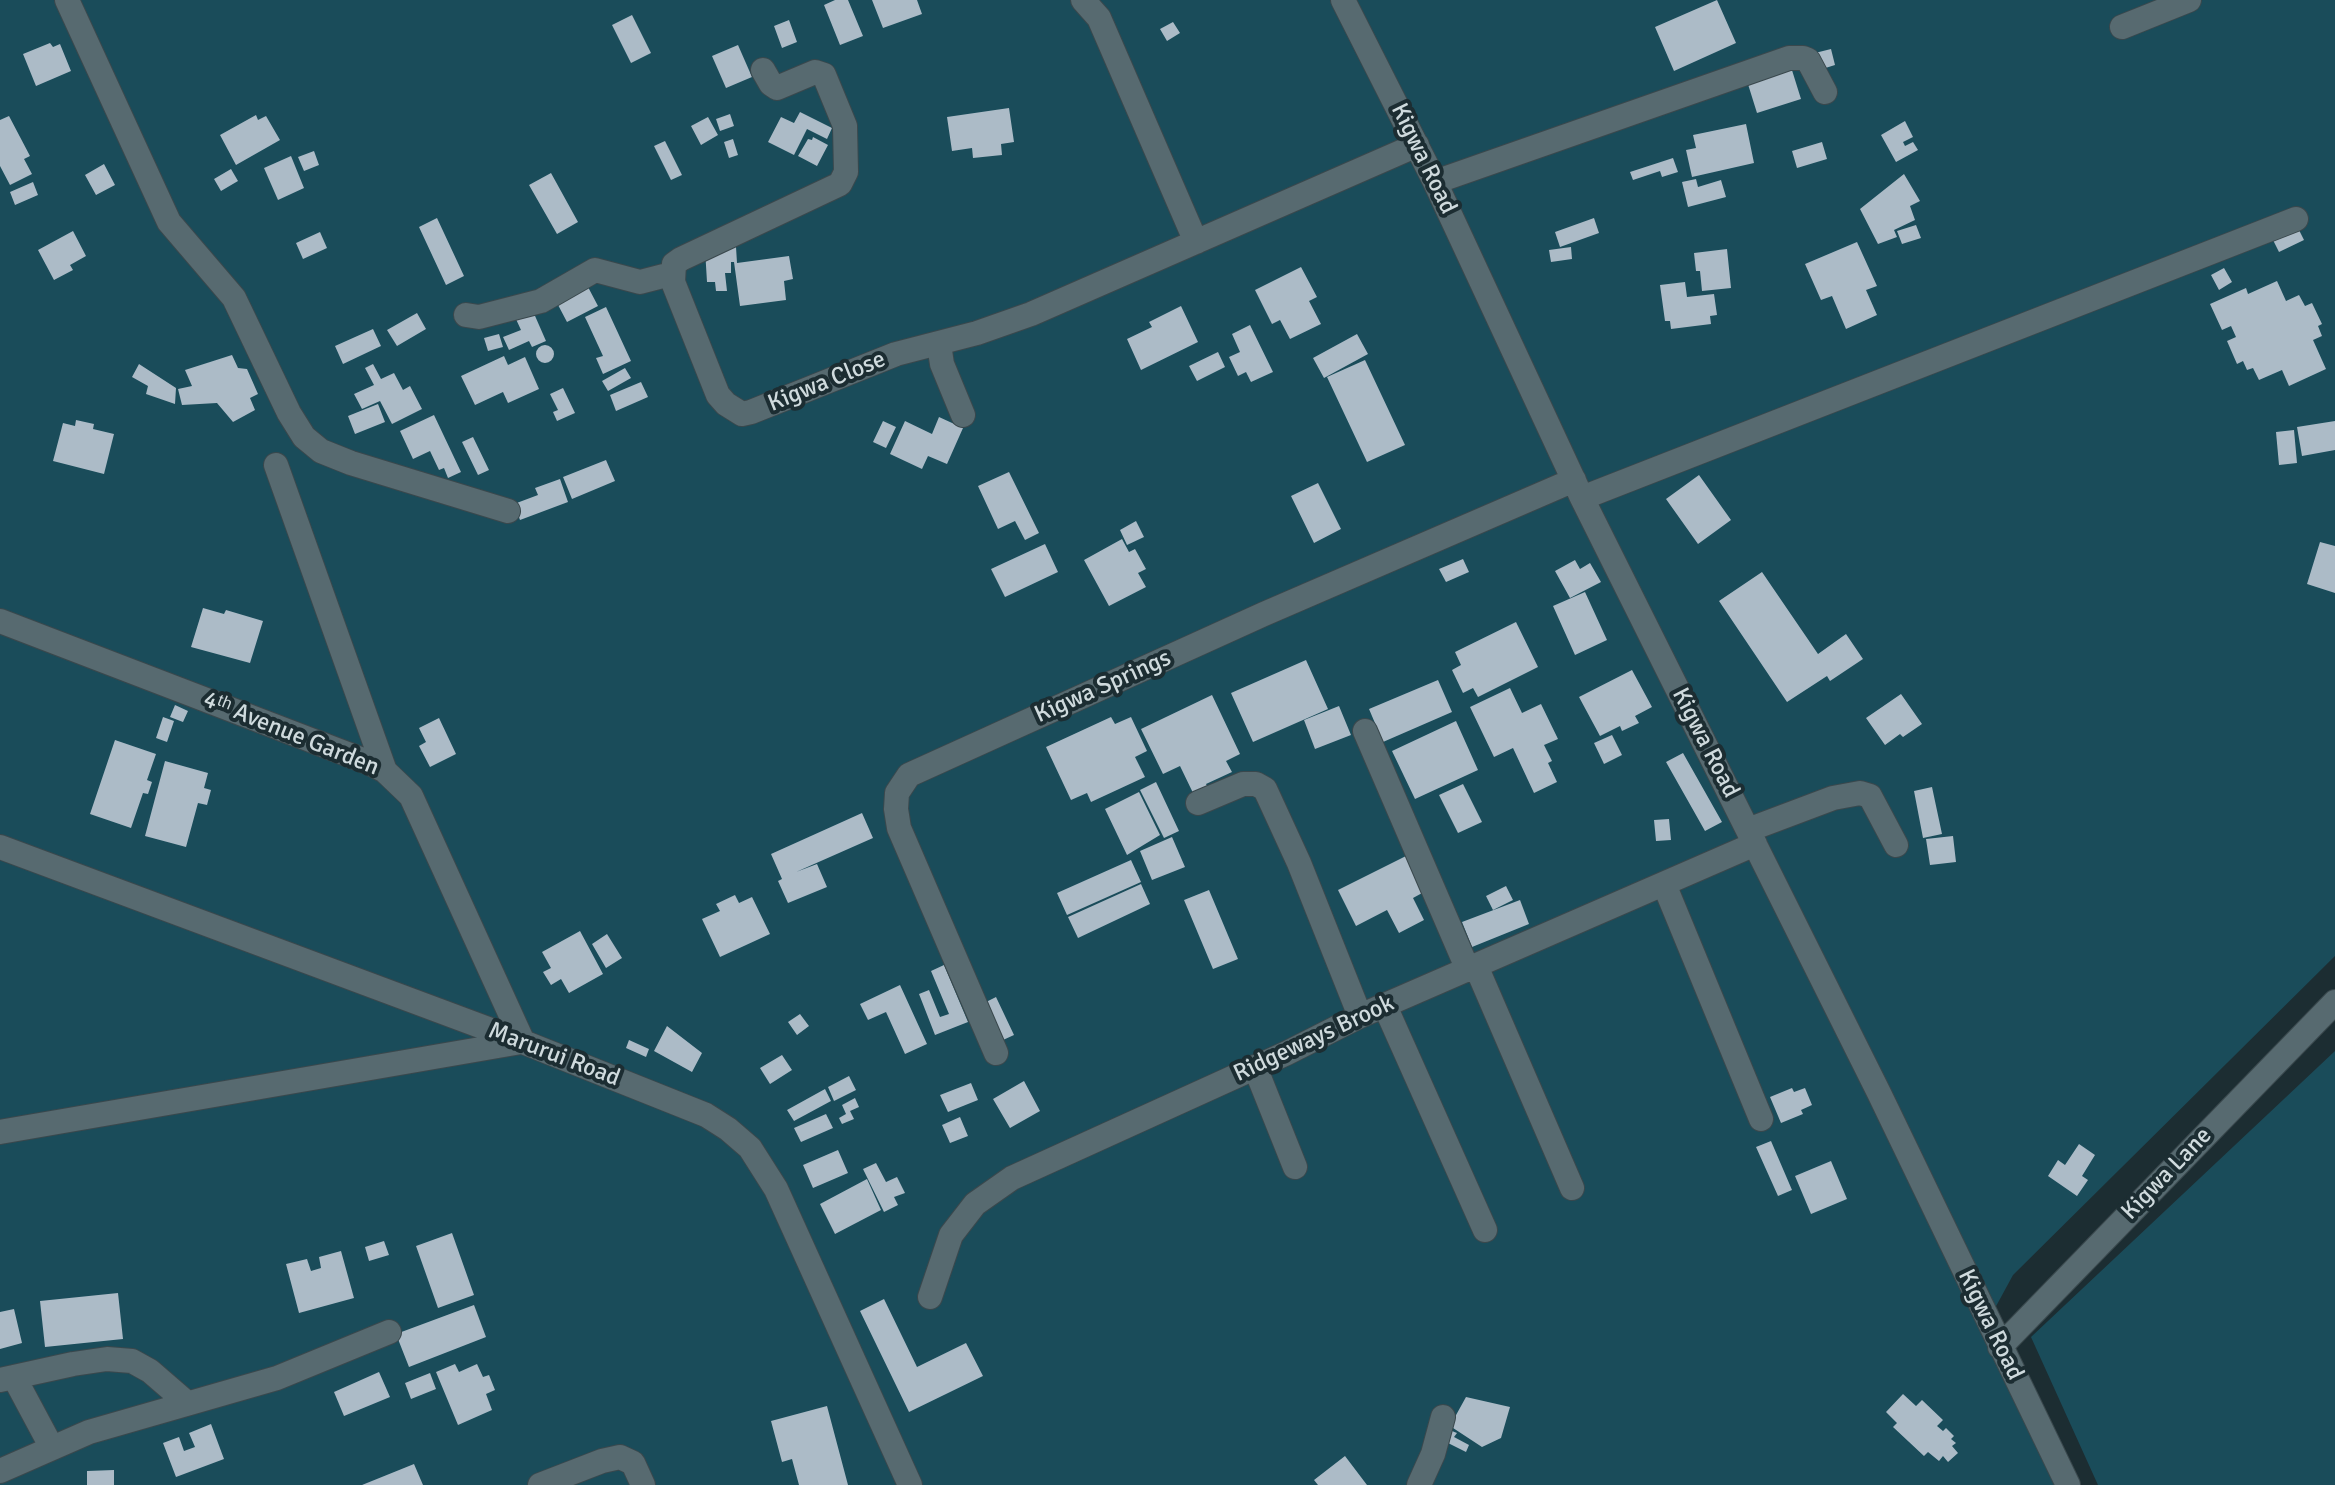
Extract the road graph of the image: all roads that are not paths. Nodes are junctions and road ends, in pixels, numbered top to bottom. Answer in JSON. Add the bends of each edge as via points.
{"nodes":[{"id":1,"x":67,"y":0,"type":"edge"},
{"id":2,"x":1083,"y":0,"type":"edge"},
{"id":3,"x":1343,"y":0,"type":"edge"},
{"id":4,"x":2189,"y":0,"type":"edge"},
{"id":5,"x":2122,"y":27,"type":"dead end"},
{"id":6,"x":763,"y":70,"type":"dead end"},
{"id":7,"x":1825,"y":92,"type":"dead end"},
{"id":8,"x":1417,"y":145,"type":"junction"},
{"id":9,"x":1435,"y":182,"type":"junction"},
{"id":10,"x":2296,"y":219,"type":"dead end"},
{"id":11,"x":1196,"y":242,"type":"junction"},
{"id":12,"x":671,"y":274,"type":"junction"},
{"id":13,"x":466,"y":315,"type":"dead end"},
{"id":14,"x":939,"y":344,"type":"junction"},
{"id":15,"x":963,"y":415,"type":"dead end"},
{"id":16,"x":276,"y":465,"type":"dead end"},
{"id":17,"x":1578,"y":489,"type":"junction"},
{"id":18,"x":508,"y":511,"type":"dead end"},
{"id":19,"x":0,"y":621,"type":"edge"},
{"id":20,"x":1365,"y":731,"type":"dead end"},
{"id":21,"x":385,"y":771,"type":"junction"},
{"id":22,"x":1198,"y":803,"type":"dead end"},
{"id":23,"x":1752,"y":837,"type":"junction"},
{"id":24,"x":1896,"y":845,"type":"dead end"},
{"id":25,"x":0,"y":847,"type":"edge"},
{"id":26,"x":1664,"y":884,"type":"junction"},
{"id":27,"x":1472,"y":968,"type":"junction"},
{"id":28,"x":2335,"y":1002,"type":"edge"},
{"id":29,"x":1385,"y":1006,"type":"junction"},
{"id":30,"x":1360,"y":1016,"type":"junction"},
{"id":31,"x":523,"y":1042,"type":"junction"},
{"id":32,"x":996,"y":1053,"type":"dead end"},
{"id":33,"x":1255,"y":1067,"type":"junction"},
{"id":34,"x":1761,"y":1119,"type":"dead end"},
{"id":35,"x":0,"y":1132,"type":"edge"},
{"id":36,"x":1295,"y":1167,"type":"dead end"},
{"id":37,"x":1572,"y":1188,"type":"dead end"},
{"id":38,"x":1485,"y":1230,"type":"dead end"},
{"id":39,"x":930,"y":1297,"type":"dead end"},
{"id":40,"x":389,"y":1332,"type":"dead end"},
{"id":41,"x":2000,"y":1347,"type":"junction"},
{"id":42,"x":7,"y":1378,"type":"edge"},
{"id":43,"x":187,"y":1403,"type":"junction"},
{"id":44,"x":1443,"y":1417,"type":"dead end"},
{"id":45,"x":52,"y":1448,"type":"junction"},
{"id":46,"x":4,"y":1475,"type":"edge"},
{"id":47,"x":540,"y":1485,"type":"edge"},
{"id":48,"x":643,"y":1485,"type":"edge"},
{"id":49,"x":910,"y":1485,"type":"edge"},
{"id":50,"x":1419,"y":1485,"type":"edge"},
{"id":51,"x":2068,"y":1485,"type":"edge"}],
"edges":[{"from":1,"to":18,"type":"street","via":[[169,222],[234,298],[304,437],[321,451],[351,463]]},
{"from":2,"to":11,"type":"street","via":[[1099,18]]},
{"from":3,"to":8,"type":"street","name":"Kigwa Road"},
{"from":4,"to":5,"type":"street"},
{"from":6,"to":12,"type":"street","via":[[777,88],[815,72],[824,75],[845,126],[845,178],[681,259]]},
{"from":7,"to":9,"type":"street","via":[[1808,60],[1789,58]]},
{"from":8,"to":9,"type":"street","name":"Kigwa Road"},
{"from":8,"to":11,"type":"street","name":"Kigwa Close"},
{"from":9,"to":17,"type":"street","name":"Kigwa Road"},
{"from":10,"to":17,"type":"street","name":"Kigwa Springs"},
{"from":11,"to":14,"type":"street","name":"Kigwa Close","via":[[1031,314]]},
{"from":12,"to":13,"type":"street","via":[[640,282],[595,270],[541,301],[479,317]]},
{"from":12,"to":14,"type":"street","name":"Kigwa Close","via":[[718,395],[742,414],[896,354]]},
{"from":14,"to":15,"type":"street"},
{"from":16,"to":21,"type":"street"},
{"from":17,"to":23,"type":"street","name":"Kigwa Road"},
{"from":17,"to":32,"type":"street","name":"Kigwa Springs","via":[[1264,614],[909,775],[897,793],[899,828]]},
{"from":19,"to":21,"type":"street","name":"4ᵗʰ Avenue Garden"},
{"from":20,"to":27,"type":"street"},
{"from":21,"to":31,"type":"street","name":"4ᵗʰ Avenue Garden","via":[[411,796]]},
{"from":22,"to":30,"type":"street","via":[[1243,784],[1265,789]]},
{"from":23,"to":24,"type":"street","name":"Ridgeways Brook","via":[[1833,798],[1860,793],[1870,796]]},
{"from":23,"to":26,"type":"street","name":"Ridgeways Brook"},
{"from":23,"to":41,"type":"street","name":"Kigwa Road"},
{"from":25,"to":31,"type":"street","name":"Marurui Road"},
{"from":26,"to":27,"type":"street","name":"Ridgeways Brook"},
{"from":26,"to":34,"type":"street"},
{"from":27,"to":29,"type":"street","name":"Ridgeways Brook"},
{"from":27,"to":37,"type":"street"},
{"from":28,"to":41,"type":"street","name":"Kigwa Lane"},
{"from":29,"to":30,"type":"street","name":"Ridgeways Brook"},
{"from":29,"to":38,"type":"street"},
{"from":30,"to":33,"type":"street","name":"Ridgeways Brook"},
{"from":31,"to":35,"type":"street"},
{"from":31,"to":49,"type":"street","name":"Marurui Road","via":[[706,1115],[750,1148],[776,1189]]},
{"from":33,"to":36,"type":"street"},
{"from":33,"to":39,"type":"street","name":"Ridgeways Brook","via":[[996,1188],[975,1204],[951,1235]]},
{"from":40,"to":43,"type":"street","via":[[277,1378]]},
{"from":41,"to":51,"type":"street","name":"Kigwa Road"},
{"from":42,"to":43,"type":"street","via":[[84,1362],[132,1361]]},
{"from":42,"to":45,"type":"street"},
{"from":43,"to":45,"type":"street"},
{"from":44,"to":50,"type":"street"},
{"from":45,"to":46,"type":"street"},
{"from":47,"to":48,"type":"street","via":[[620,1457],[633,1463]]}]}
